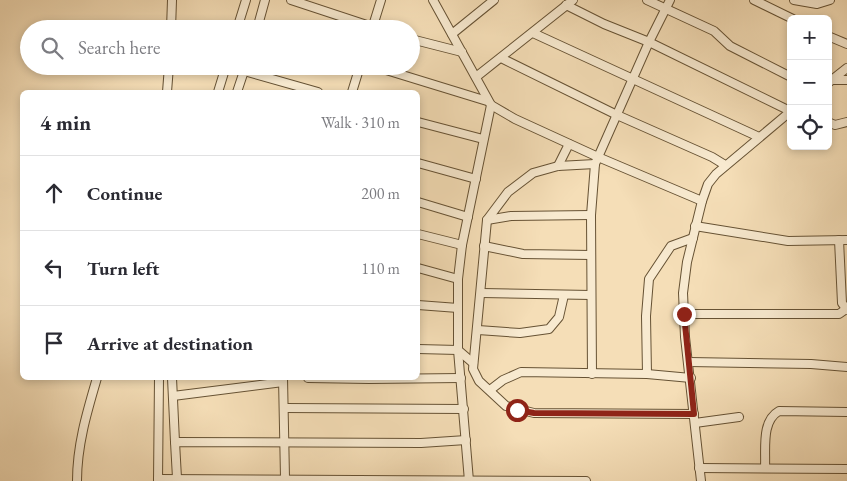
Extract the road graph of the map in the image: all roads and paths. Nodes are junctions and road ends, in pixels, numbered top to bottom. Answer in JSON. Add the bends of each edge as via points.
{"nodes":[{"id":1,"x":172,"y":0,"type":"edge"},
{"id":2,"x":246,"y":0,"type":"edge"},
{"id":3,"x":265,"y":0,"type":"edge"},
{"id":4,"x":291,"y":0,"type":"edge"},
{"id":5,"x":381,"y":0,"type":"edge"},
{"id":6,"x":433,"y":0,"type":"edge"},
{"id":7,"x":494,"y":0,"type":"edge"},
{"id":8,"x":647,"y":0,"type":"edge"},
{"id":9,"x":670,"y":0,"type":"edge"},
{"id":10,"x":754,"y":0,"type":"edge"},
{"id":11,"x":794,"y":0,"type":"edge"},
{"id":12,"x":830,"y":0,"type":"edge"},
{"id":13,"x":570,"y":3,"type":"edge"},
{"id":14,"x":666,"y":9,"type":"junction"},
{"id":15,"x":787,"y":16,"type":"edge"},
{"id":16,"x":171,"y":20,"type":"edge"},
{"id":17,"x":240,"y":20,"type":"edge"},
{"id":18,"x":259,"y":20,"type":"edge"},
{"id":19,"x":350,"y":20,"type":"edge"},
{"id":20,"x":376,"y":20,"type":"edge"},
{"id":21,"x":532,"y":33,"type":"junction"},
{"id":22,"x":452,"y":34,"type":"junction"},
{"id":23,"x":832,"y":38,"type":"edge"},
{"id":24,"x":420,"y":41,"type":"edge"},
{"id":25,"x":649,"y":42,"type":"junction"},
{"id":26,"x":847,"y":44,"type":"edge"},
{"id":27,"x":462,"y":52,"type":"junction"},
{"id":28,"x":501,"y":58,"type":"junction"},
{"id":29,"x":847,"y":68,"type":"edge"},
{"id":30,"x":168,"y":75,"type":"edge"},
{"id":31,"x":223,"y":75,"type":"edge"},
{"id":32,"x":243,"y":75,"type":"edge"},
{"id":33,"x":264,"y":75,"type":"edge"},
{"id":34,"x":357,"y":75,"type":"edge"},
{"id":35,"x":401,"y":75,"type":"edge"},
{"id":36,"x":787,"y":75,"type":"edge"},
{"id":37,"x":476,"y":77,"type":"junction"},
{"id":38,"x":633,"y":80,"type":"junction"},
{"id":39,"x":832,"y":80,"type":"edge"},
{"id":40,"x":847,"y":80,"type":"edge"},
{"id":41,"x":832,"y":82,"type":"edge"},
{"id":42,"x":167,"y":90,"type":"edge"},
{"id":43,"x":219,"y":90,"type":"edge"},
{"id":44,"x":238,"y":90,"type":"edge"},
{"id":45,"x":312,"y":90,"type":"edge"},
{"id":46,"x":353,"y":90,"type":"edge"},
{"id":47,"x":489,"y":103,"type":"junction"},
{"id":48,"x":787,"y":110,"type":"edge"},
{"id":49,"x":787,"y":114,"type":"edge"},
{"id":50,"x":617,"y":115,"type":"junction"},
{"id":51,"x":847,"y":122,"type":"edge"},
{"id":52,"x":420,"y":123,"type":"edge"},
{"id":53,"x":832,"y":124,"type":"edge"},
{"id":54,"x":759,"y":137,"type":"junction"},
{"id":55,"x":483,"y":139,"type":"junction"},
{"id":56,"x":569,"y":144,"type":"junction"},
{"id":57,"x":596,"y":161,"type":"junction"},
{"id":58,"x":420,"y":164,"type":"edge"},
{"id":59,"x":725,"y":165,"type":"junction"},
{"id":60,"x":558,"y":166,"type":"junction"},
{"id":61,"x":476,"y":179,"type":"junction"},
{"id":62,"x":702,"y":200,"type":"junction"},
{"id":63,"x":420,"y":203,"type":"edge"},
{"id":64,"x":591,"y":215,"type":"junction"},
{"id":65,"x":468,"y":217,"type":"junction"},
{"id":66,"x":488,"y":220,"type":"junction"},
{"id":67,"x":696,"y":226,"type":"junction"},
{"id":68,"x":420,"y":234,"type":"edge"},
{"id":69,"x":693,"y":238,"type":"junction"},
{"id":70,"x":843,"y":240,"type":"edge"},
{"id":71,"x":462,"y":245,"type":"junction"},
{"id":72,"x":484,"y":246,"type":"junction"},
{"id":73,"x":591,"y":255,"type":"junction"},
{"id":74,"x":420,"y":269,"type":"edge"},
{"id":75,"x":844,"y":273,"type":"edge"},
{"id":76,"x":458,"y":279,"type":"junction"},
{"id":77,"x":482,"y":293,"type":"junction"},
{"id":78,"x":564,"y":295,"type":"junction"},
{"id":79,"x":591,"y":295,"type":"junction"},
{"id":80,"x":420,"y":304,"type":"edge"},
{"id":81,"x":458,"y":308,"type":"junction"},
{"id":82,"x":846,"y":309,"type":"edge"},
{"id":83,"x":684,"y":314,"type":"junction"},
{"id":84,"x":478,"y":330,"type":"junction"},
{"id":85,"x":420,"y":349,"type":"edge"},
{"id":86,"x":458,"y":350,"type":"junction"},
{"id":87,"x":689,"y":362,"type":"junction"},
{"id":88,"x":473,"y":363,"type":"junction"},
{"id":89,"x":460,"y":364,"type":"junction"},
{"id":90,"x":847,"y":367,"type":"edge"},
{"id":91,"x":592,"y":374,"type":"junction"},
{"id":92,"x":647,"y":374,"type":"junction"},
{"id":93,"x":461,"y":378,"type":"junction"},
{"id":94,"x":691,"y":378,"type":"junction"},
{"id":95,"x":420,"y":379,"type":"edge"},
{"id":96,"x":96,"y":380,"type":"edge"},
{"id":97,"x":159,"y":380,"type":"edge"},
{"id":98,"x":172,"y":380,"type":"edge"},
{"id":99,"x":283,"y":380,"type":"edge"},
{"id":100,"x":490,"y":390,"type":"junction"},
{"id":101,"x":173,"y":396,"type":"junction"},
{"id":102,"x":284,"y":408,"type":"junction"},
{"id":103,"x":464,"y":409,"type":"junction"},
{"id":104,"x":847,"y":412,"type":"edge"},
{"id":105,"x":694,"y":414,"type":"junction"},
{"id":106,"x":739,"y":417,"type":"dead end"},
{"id":107,"x":695,"y":423,"type":"junction"},
{"id":108,"x":466,"y":440,"type":"junction"},
{"id":109,"x":285,"y":441,"type":"junction"},
{"id":110,"x":175,"y":442,"type":"junction"},
{"id":111,"x":700,"y":468,"type":"junction"},
{"id":112,"x":765,"y":468,"type":"junction"},
{"id":113,"x":847,"y":470,"type":"edge"},
{"id":114,"x":177,"y":478,"type":"junction"},
{"id":115,"x":285,"y":478,"type":"junction"},
{"id":116,"x":158,"y":480,"type":"edge"},
{"id":117,"x":77,"y":481,"type":"edge"},
{"id":118,"x":469,"y":481,"type":"edge"},
{"id":119,"x":586,"y":481,"type":"edge"},
{"id":120,"x":701,"y":481,"type":"edge"}],
"edges":[{"from":1,"to":16,"type":"street"},
{"from":2,"to":17,"type":"street"},
{"from":3,"to":18,"type":"street"},
{"from":4,"to":19,"type":"street"},
{"from":5,"to":20,"type":"street"},
{"from":6,"to":22,"type":"street"},
{"from":7,"to":22,"type":"street"},
{"from":8,"to":14,"type":"street"},
{"from":9,"to":14,"type":"street"},
{"from":10,"to":15,"type":"street"},
{"from":11,"to":12,"type":"street","via":[[817,4]]},
{"from":13,"to":21,"type":"street"},
{"from":13,"to":25,"type":"street","via":[[604,24]]},
{"from":14,"to":25,"type":"street"},
{"from":14,"to":36,"type":"street","via":[[714,31],[730,46]]},
{"from":21,"to":28,"type":"street"},
{"from":21,"to":38,"type":"street"},
{"from":22,"to":27,"type":"street"},
{"from":23,"to":26,"type":"street"},
{"from":24,"to":27,"type":"street"},
{"from":25,"to":38,"type":"street"},
{"from":25,"to":48,"type":"street"},
{"from":27,"to":37,"type":"street"},
{"from":28,"to":37,"type":"street"},
{"from":28,"to":50,"type":"street"},
{"from":29,"to":39,"type":"street"},
{"from":30,"to":42,"type":"street"},
{"from":31,"to":43,"type":"street"},
{"from":32,"to":44,"type":"street"},
{"from":33,"to":45,"type":"street"},
{"from":34,"to":46,"type":"street"},
{"from":35,"to":47,"type":"street"},
{"from":37,"to":47,"type":"street"},
{"from":38,"to":50,"type":"street"},
{"from":38,"to":54,"type":"street"},
{"from":40,"to":41,"type":"street"},
{"from":47,"to":55,"type":"street"},
{"from":47,"to":56,"type":"street","via":[[515,120]]},
{"from":49,"to":54,"type":"street"},
{"from":50,"to":57,"type":"street"},
{"from":50,"to":59,"type":"street"},
{"from":51,"to":53,"type":"street"},
{"from":52,"to":55,"type":"street"},
{"from":54,"to":59,"type":"street"},
{"from":55,"to":61,"type":"street"},
{"from":56,"to":57,"type":"street"},
{"from":56,"to":60,"type":"street"},
{"from":57,"to":60,"type":"street"},
{"from":57,"to":62,"type":"street"},
{"from":57,"to":64,"type":"street"},
{"from":58,"to":61,"type":"street"},
{"from":59,"to":62,"type":"street","via":[[708,184]]},
{"from":60,"to":66,"type":"street","via":[[519,181]]},
{"from":61,"to":65,"type":"street"},
{"from":62,"to":67,"type":"street"},
{"from":63,"to":65,"type":"street"},
{"from":64,"to":66,"type":"street","via":[[511,216]]},
{"from":64,"to":73,"type":"street"},
{"from":65,"to":71,"type":"street"},
{"from":66,"to":72,"type":"street"},
{"from":67,"to":69,"type":"street"},
{"from":67,"to":70,"type":"street","via":[[788,241]]},
{"from":68,"to":71,"type":"street"},
{"from":69,"to":83,"type":"street","via":[[684,279]]},
{"from":69,"to":92,"type":"street","via":[[672,246],[649,279]]},
{"from":70,"to":75,"type":"street"},
{"from":71,"to":76,"type":"street"},
{"from":72,"to":73,"type":"street","via":[[523,254]]},
{"from":72,"to":77,"type":"street"},
{"from":73,"to":79,"type":"street"},
{"from":74,"to":76,"type":"street"},
{"from":75,"to":82,"type":"street","via":[[842,303]]},
{"from":76,"to":81,"type":"street"},
{"from":77,"to":78,"type":"street"},
{"from":77,"to":84,"type":"street"},
{"from":78,"to":79,"type":"street"},
{"from":78,"to":84,"type":"street","via":[[559,317],[549,329],[520,334]]},
{"from":79,"to":91,"type":"street"},
{"from":80,"to":81,"type":"street"},
{"from":81,"to":86,"type":"street"},
{"from":82,"to":83,"type":"street","via":[[839,314]]},
{"from":83,"to":87,"type":"street"},
{"from":84,"to":88,"type":"street"},
{"from":85,"to":86,"type":"street"},
{"from":86,"to":88,"type":"street"},
{"from":86,"to":89,"type":"street"},
{"from":87,"to":90,"type":"street"},
{"from":87,"to":94,"type":"street"},
{"from":88,"to":89,"type":"street"},
{"from":88,"to":100,"type":"street","via":[[479,381]]},
{"from":89,"to":93,"type":"street"},
{"from":91,"to":92,"type":"street"},
{"from":91,"to":100,"type":"street","via":[[521,372]]},
{"from":92,"to":94,"type":"street"},
{"from":93,"to":95,"type":"street"},
{"from":93,"to":103,"type":"street"},
{"from":94,"to":105,"type":"street"},
{"from":96,"to":117,"type":"street","via":[[82,431]]},
{"from":97,"to":116,"type":"street"},
{"from":98,"to":101,"type":"street"},
{"from":99,"to":101,"type":"street"},
{"from":99,"to":102,"type":"street"},
{"from":100,"to":105,"type":"street","via":[[506,406],[534,413]]},
{"from":101,"to":110,"type":"street"},
{"from":102,"to":103,"type":"street"},
{"from":102,"to":109,"type":"street"},
{"from":103,"to":108,"type":"street"},
{"from":104,"to":112,"type":"street","via":[[779,411],[771,416]]},
{"from":105,"to":107,"type":"street"},
{"from":106,"to":107,"type":"street"},
{"from":107,"to":111,"type":"street"},
{"from":108,"to":109,"type":"street","via":[[395,443]]},
{"from":108,"to":118,"type":"street"},
{"from":109,"to":110,"type":"street"},
{"from":109,"to":115,"type":"street"},
{"from":110,"to":114,"type":"street"},
{"from":111,"to":112,"type":"street"},
{"from":111,"to":120,"type":"street"},
{"from":112,"to":113,"type":"street"},
{"from":114,"to":115,"type":"street"},
{"from":114,"to":116,"type":"street"},
{"from":115,"to":118,"type":"street"},
{"from":118,"to":119,"type":"street"}]}
